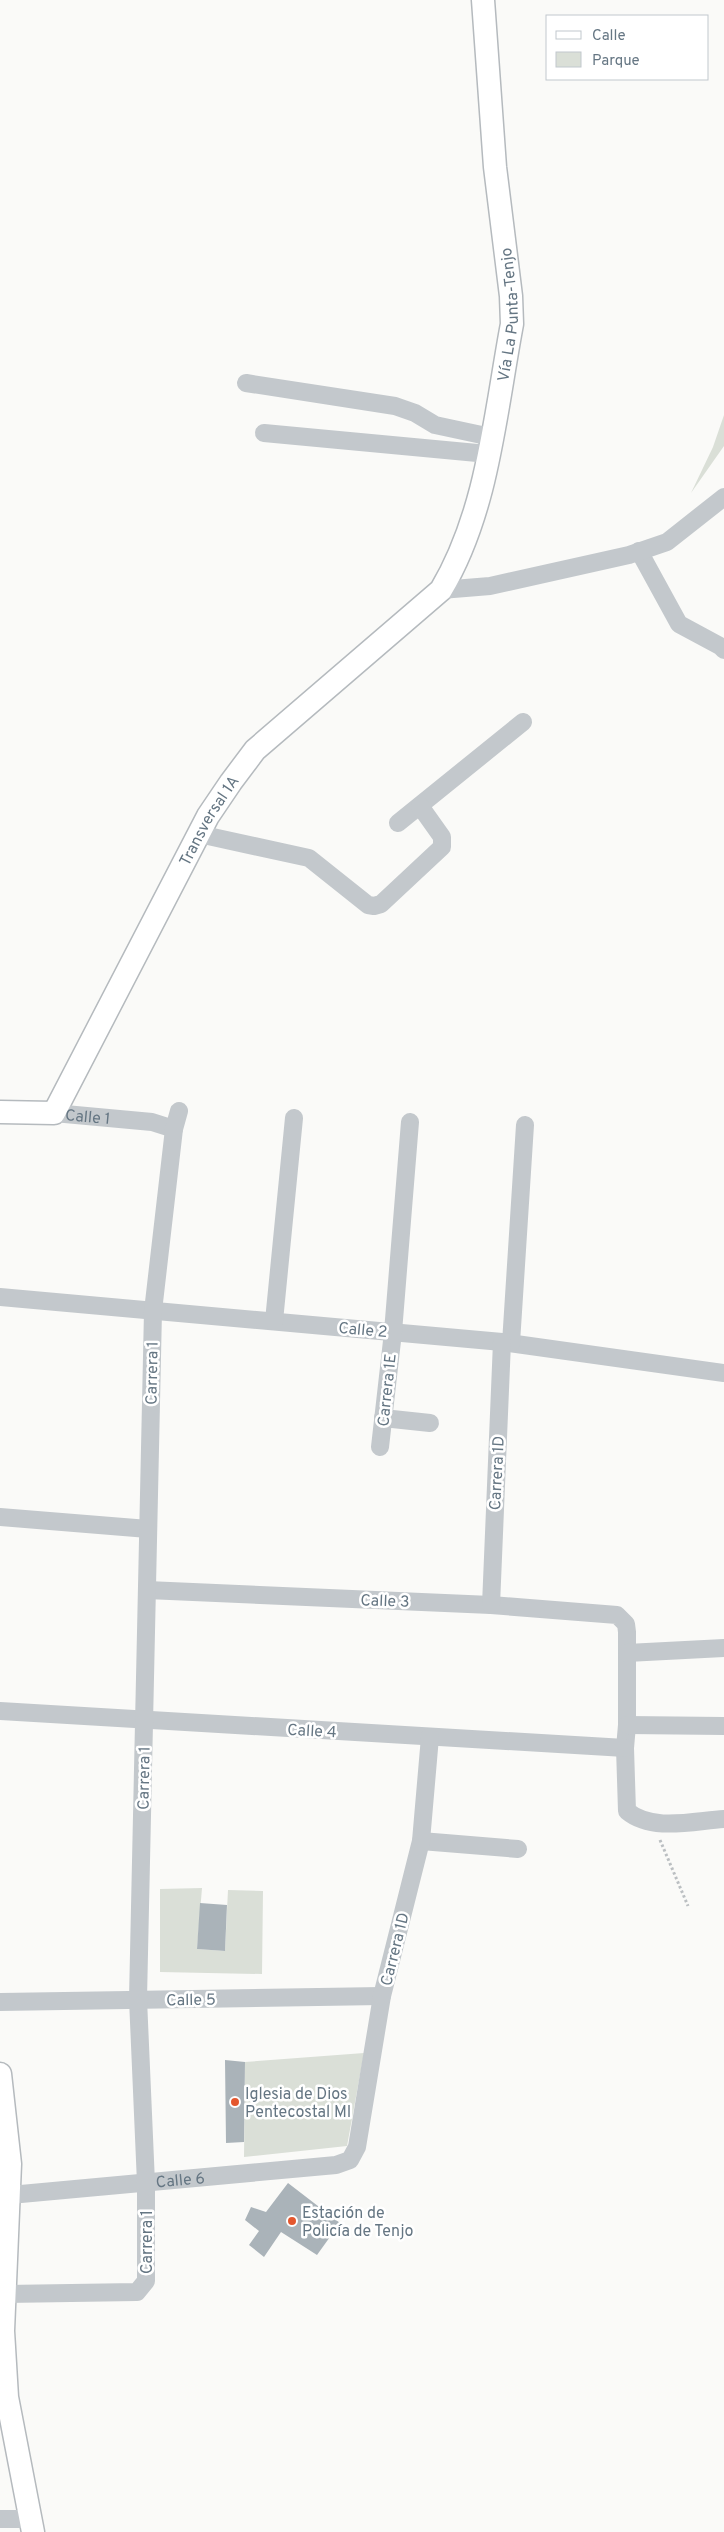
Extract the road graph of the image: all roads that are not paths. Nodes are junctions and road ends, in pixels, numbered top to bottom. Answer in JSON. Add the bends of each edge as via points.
{"nodes":[{"id":1,"x":483,"y":0,"type":"edge"},
{"id":2,"x":246,"y":383,"type":"dead end"},
{"id":3,"x":264,"y":434,"type":"dead end"},
{"id":4,"x":490,"y":446,"type":"junction"},
{"id":5,"x":724,"y":497,"type":"edge"},
{"id":6,"x":639,"y":551,"type":"junction"},
{"id":7,"x":441,"y":590,"type":"junction"},
{"id":8,"x":724,"y":650,"type":"edge"},
{"id":9,"x":523,"y":722,"type":"dead end"},
{"id":10,"x":420,"y":806,"type":"junction"},
{"id":11,"x":398,"y":823,"type":"dead end"},
{"id":12,"x":199,"y":834,"type":"junction"},
{"id":13,"x":179,"y":1111,"type":"dead end"},
{"id":14,"x":0,"y":1112,"type":"edge"},
{"id":15,"x":54,"y":1112,"type":"junction"},
{"id":16,"x":294,"y":1118,"type":"dead end"},
{"id":17,"x":410,"y":1122,"type":"dead end"},
{"id":18,"x":525,"y":1125,"type":"dead end"},
{"id":19,"x":174,"y":1129,"type":"junction"},
{"id":20,"x":0,"y":1297,"type":"edge"},
{"id":21,"x":153,"y":1311,"type":"junction"},
{"id":22,"x":274,"y":1321,"type":"junction"},
{"id":23,"x":393,"y":1332,"type":"junction"},
{"id":24,"x":507,"y":1342,"type":"junction"},
{"id":25,"x":724,"y":1373,"type":"edge"},
{"id":26,"x":383,"y":1418,"type":"junction"},
{"id":27,"x":430,"y":1422,"type":"dead end"},
{"id":28,"x":380,"y":1447,"type":"dead end"},
{"id":29,"x":0,"y":1517,"type":"edge"},
{"id":30,"x":148,"y":1528,"type":"junction"},
{"id":31,"x":147,"y":1590,"type":"junction"},
{"id":32,"x":491,"y":1604,"type":"junction"},
{"id":33,"x":724,"y":1648,"type":"edge"},
{"id":34,"x":627,"y":1653,"type":"junction"},
{"id":35,"x":0,"y":1711,"type":"edge"},
{"id":36,"x":144,"y":1720,"type":"junction"},
{"id":37,"x":627,"y":1724,"type":"junction"},
{"id":38,"x":724,"y":1726,"type":"edge"},
{"id":39,"x":430,"y":1737,"type":"junction"},
{"id":40,"x":625,"y":1748,"type":"junction"},
{"id":41,"x":724,"y":1819,"type":"edge"},
{"id":42,"x":421,"y":1842,"type":"junction"},
{"id":43,"x":518,"y":1849,"type":"dead end"},
{"id":44,"x":382,"y":1996,"type":"junction"},
{"id":45,"x":138,"y":1999,"type":"junction"},
{"id":46,"x":0,"y":2002,"type":"edge"},
{"id":47,"x":0,"y":2074,"type":"edge"},
{"id":48,"x":2,"y":2110,"type":"edge"},
{"id":49,"x":350,"y":2160,"type":"joint"},
{"id":50,"x":5,"y":2164,"type":"edge"},
{"id":51,"x":146,"y":2182,"type":"junction"},
{"id":52,"x":10,"y":2195,"type":"junction"},
{"id":53,"x":4,"y":2280,"type":"edge"},
{"id":54,"x":0,"y":2518,"type":"edge"},
{"id":55,"x":31,"y":2526,"type":"edge"}],
"edges":[{"from":1,"to":4,"type":"main road","name":"Vía La Punta-Tenjo","via":[[495,167],[512,324]]},
{"from":2,"to":4,"type":"street","via":[[395,406]]},
{"from":3,"to":4,"type":"street"},
{"from":4,"to":7,"type":"main road","name":"Vía La Punta-Tenjo","via":[[470,533]]},
{"from":5,"to":6,"type":"street","via":[[667,542]]},
{"from":6,"to":7,"type":"street","via":[[490,586]]},
{"from":6,"to":8,"type":"street","via":[[679,624]]},
{"from":7,"to":12,"type":"main road","name":"Transversal 1A","via":[[255,750]]},
{"from":9,"to":10,"type":"street"},
{"from":10,"to":11,"type":"street"},
{"from":10,"to":12,"type":"street","via":[[442,837],[442,847],[381,904],[374,906],[309,858]]},
{"from":12,"to":15,"type":"main road","name":"Transversal 1A"},
{"from":13,"to":19,"type":"street","name":"Carrera 1"},
{"from":14,"to":15,"type":"main road","name":"Calle 1"},
{"from":15,"to":19,"type":"street","name":"Calle 1","via":[[152,1122]]},
{"from":16,"to":22,"type":"street"},
{"from":17,"to":23,"type":"street","name":"Carrera 1E"},
{"from":18,"to":24,"type":"street","name":"Carrera 1D"},
{"from":19,"to":21,"type":"street","name":"Carrera 1"},
{"from":20,"to":21,"type":"street","name":"Calle 2"},
{"from":21,"to":22,"type":"street","name":"Calle 2"},
{"from":21,"to":30,"type":"street","name":"Carrera 1"},
{"from":22,"to":23,"type":"street","name":"Calle 2"},
{"from":23,"to":24,"type":"street","name":"Calle 2"},
{"from":23,"to":26,"type":"street","name":"Carrera 1E"},
{"from":24,"to":25,"type":"street","name":"Calle 2"},
{"from":24,"to":32,"type":"street","name":"Carrera 1D"},
{"from":26,"to":27,"type":"street"},
{"from":26,"to":28,"type":"street","name":"Carrera 1E"},
{"from":29,"to":30,"type":"street"},
{"from":30,"to":31,"type":"street","name":"Carrera 1"},
{"from":31,"to":32,"type":"street","name":"Calle 3"},
{"from":31,"to":36,"type":"street","name":"Carrera 1"},
{"from":32,"to":34,"type":"street","name":"Calle 3","via":[[611,1612],[622,1617],[626,1624]]},
{"from":33,"to":34,"type":"street"},
{"from":34,"to":37,"type":"street"},
{"from":35,"to":36,"type":"street","name":"Calle 4"},
{"from":36,"to":39,"type":"street","name":"Calle 4"},
{"from":36,"to":45,"type":"street","name":"Carrera 1"},
{"from":37,"to":38,"type":"street"},
{"from":37,"to":40,"type":"street"},
{"from":39,"to":40,"type":"street","name":"Calle 4"},
{"from":39,"to":42,"type":"street","name":"Carrera 1D"},
{"from":40,"to":41,"type":"street","via":[[628,1811],[636,1818],[653,1824]]},
{"from":42,"to":43,"type":"street"},
{"from":42,"to":44,"type":"street","name":"Carrera 1D"},
{"from":44,"to":45,"type":"street","name":"Calle 5"},
{"from":44,"to":49,"type":"street","name":"Carrera 1D","via":[[357,2147]]},
{"from":45,"to":46,"type":"street","name":"Calle 5"},
{"from":45,"to":51,"type":"street","name":"Carrera 1"},
{"from":47,"to":48,"type":"main road"},
{"from":48,"to":50,"type":"main road"},
{"from":49,"to":51,"type":"street","name":"Calle 6","via":[[336,2165]]},
{"from":50,"to":52,"type":"main road"},
{"from":51,"to":52,"type":"street","name":"Calle 6"},
{"from":51,"to":53,"type":"street","name":"Carrera 1","via":[[146,2281],[137,2292]]},
{"from":52,"to":53,"type":"main road"},
{"from":53,"to":55,"type":"main road","via":[[7,2397]]},
{"from":54,"to":55,"type":"street"}]}
